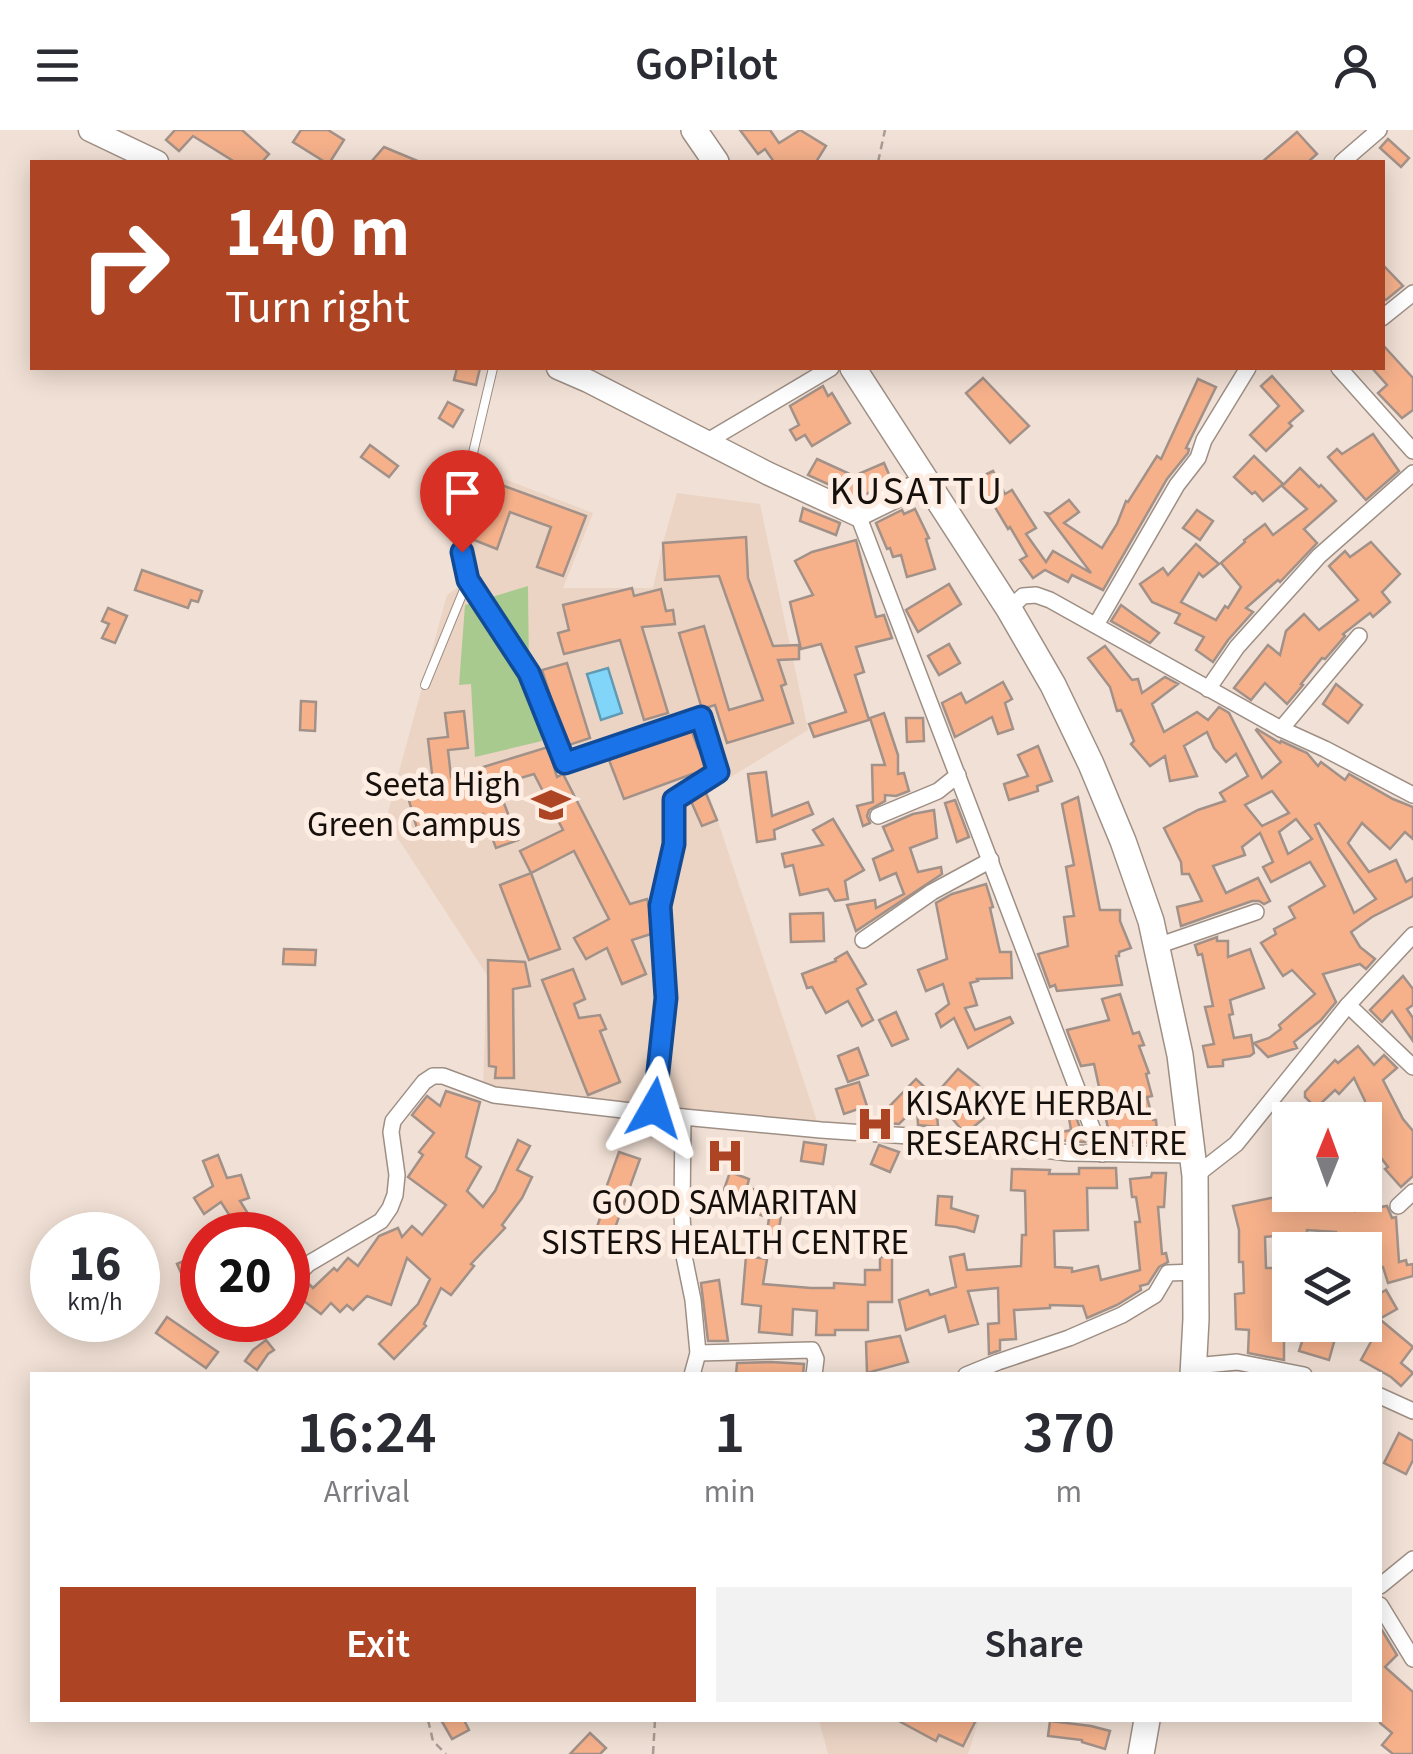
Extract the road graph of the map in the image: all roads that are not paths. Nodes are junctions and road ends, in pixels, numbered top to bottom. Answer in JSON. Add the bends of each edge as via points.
{"nodes":[{"id":1,"x":90,"y":130,"type":"edge"},
{"id":2,"x":694,"y":130,"type":"edge"},
{"id":3,"x":1379,"y":130,"type":"edge"},
{"id":4,"x":119,"y":136,"type":"edge"},
{"id":5,"x":154,"y":160,"type":"edge"},
{"id":6,"x":715,"y":160,"type":"edge"},
{"id":7,"x":1344,"y":160,"type":"edge"},
{"id":8,"x":1413,"y":293,"type":"edge"},
{"id":9,"x":1385,"y":316,"type":"edge"},
{"id":10,"x":492,"y":370,"type":"edge"},
{"id":11,"x":563,"y":370,"type":"edge"},
{"id":12,"x":828,"y":370,"type":"edge"},
{"id":13,"x":854,"y":370,"type":"edge"},
{"id":14,"x":1247,"y":370,"type":"edge"},
{"id":15,"x":1341,"y":370,"type":"edge"},
{"id":16,"x":706,"y":442,"type":"junction"},
{"id":17,"x":1413,"y":451,"type":"edge"},
{"id":18,"x":1413,"y":474,"type":"edge"},
{"id":19,"x":927,"y":481,"type":"junction"},
{"id":20,"x":858,"y":515,"type":"junction"},
{"id":21,"x":468,"y":580,"type":"junction"},
{"id":22,"x":1010,"y":610,"type":"junction"},
{"id":23,"x":1096,"y":625,"type":"junction"},
{"id":24,"x":1359,"y":636,"type":"dead end"},
{"id":25,"x":425,"y":685,"type":"dead end"},
{"id":26,"x":1208,"y":689,"type":"junction"},
{"id":27,"x":1281,"y":729,"type":"junction"},
{"id":28,"x":958,"y":775,"type":"junction"},
{"id":29,"x":1413,"y":794,"type":"edge"},
{"id":30,"x":878,"y":816,"type":"dead end"},
{"id":31,"x":991,"y":860,"type":"junction"},
{"id":32,"x":1256,"y":912,"type":"dead end"},
{"id":33,"x":1413,"y":934,"type":"edge"},
{"id":34,"x":863,"y":940,"type":"dead end"},
{"id":35,"x":1157,"y":946,"type":"junction"},
{"id":36,"x":1348,"y":1005,"type":"junction"},
{"id":37,"x":1413,"y":1066,"type":"edge"},
{"id":38,"x":654,"y":1113,"type":"junction"},
{"id":39,"x":684,"y":1117,"type":"junction"},
{"id":40,"x":1102,"y":1154,"type":"junction"},
{"id":41,"x":1194,"y":1165,"type":"junction"},
{"id":42,"x":1413,"y":1192,"type":"edge"},
{"id":43,"x":1398,"y":1206,"type":"dead end"},
{"id":44,"x":310,"y":1263,"type":"edge"},
{"id":45,"x":1196,"y":1272,"type":"junction"},
{"id":46,"x":698,"y":1353,"type":"junction"},
{"id":47,"x":1194,"y":1370,"type":"edge"},
{"id":48,"x":693,"y":1372,"type":"edge"},
{"id":49,"x":814,"y":1372,"type":"edge"},
{"id":50,"x":973,"y":1372,"type":"edge"},
{"id":51,"x":1288,"y":1372,"type":"edge"},
{"id":52,"x":1382,"y":1397,"type":"edge"},
{"id":53,"x":1413,"y":1411,"type":"edge"},
{"id":54,"x":1413,"y":1559,"type":"edge"},
{"id":55,"x":1382,"y":1584,"type":"edge"},
{"id":56,"x":1382,"y":1609,"type":"edge"},
{"id":57,"x":1413,"y":1660,"type":"edge"},
{"id":58,"x":1147,"y":1722,"type":"edge"},
{"id":59,"x":1141,"y":1754,"type":"edge"}],
"edges":[{"from":1,"to":4,"type":"street"},
{"from":2,"to":6,"type":"main road"},
{"from":3,"to":7,"type":"street"},
{"from":4,"to":5,"type":"street"},
{"from":8,"to":9,"type":"street"},
{"from":10,"to":21,"type":"lane","via":[[456,525]]},
{"from":11,"to":16,"type":"street"},
{"from":12,"to":16,"type":"street"},
{"from":13,"to":19,"type":"main road"},
{"from":14,"to":23,"type":"street"},
{"from":15,"to":17,"type":"street"},
{"from":16,"to":20,"type":"street"},
{"from":18,"to":26,"type":"street","via":[[1319,556]]},
{"from":19,"to":20,"type":"street"},
{"from":19,"to":22,"type":"main road"},
{"from":20,"to":28,"type":"street"},
{"from":21,"to":25,"type":"lane"},
{"from":21,"to":38,"type":"lane","via":[[529,673],[565,763],[701,717],[718,772],[674,800],[674,844],[660,906],[666,998]]},
{"from":22,"to":23,"type":"street","via":[[1023,596],[1036,595]]},
{"from":22,"to":35,"type":"main road","via":[[1091,764]]},
{"from":23,"to":26,"type":"street"},
{"from":24,"to":27,"type":"street"},
{"from":26,"to":27,"type":"street"},
{"from":27,"to":29,"type":"street"},
{"from":28,"to":30,"type":"street","via":[[938,791]]},
{"from":28,"to":31,"type":"street"},
{"from":31,"to":34,"type":"street"},
{"from":31,"to":40,"type":"street"},
{"from":32,"to":35,"type":"street"},
{"from":33,"to":36,"type":"street"},
{"from":35,"to":41,"type":"main road"},
{"from":36,"to":37,"type":"street"},
{"from":36,"to":41,"type":"street","via":[[1236,1144]]},
{"from":38,"to":39,"type":"street"},
{"from":38,"to":44,"type":"street","via":[[494,1095],[432,1076],[392,1121],[397,1175],[390,1208],[381,1221]]},
{"from":39,"to":40,"type":"street"},
{"from":39,"to":46,"type":"street","via":[[684,1256]]},
{"from":40,"to":41,"type":"street"},
{"from":41,"to":45,"type":"main road"},
{"from":42,"to":43,"type":"street"},
{"from":45,"to":47,"type":"main road"},
{"from":45,"to":50,"type":"street","via":[[1168,1273],[1155,1295],[1122,1315]]},
{"from":46,"to":48,"type":"street"},
{"from":46,"to":49,"type":"street","via":[[812,1350]]},
{"from":47,"to":51,"type":"street","via":[[1236,1362]]},
{"from":52,"to":53,"type":"street"},
{"from":54,"to":55,"type":"street"},
{"from":56,"to":57,"type":"street"},
{"from":58,"to":59,"type":"main road"}]}
